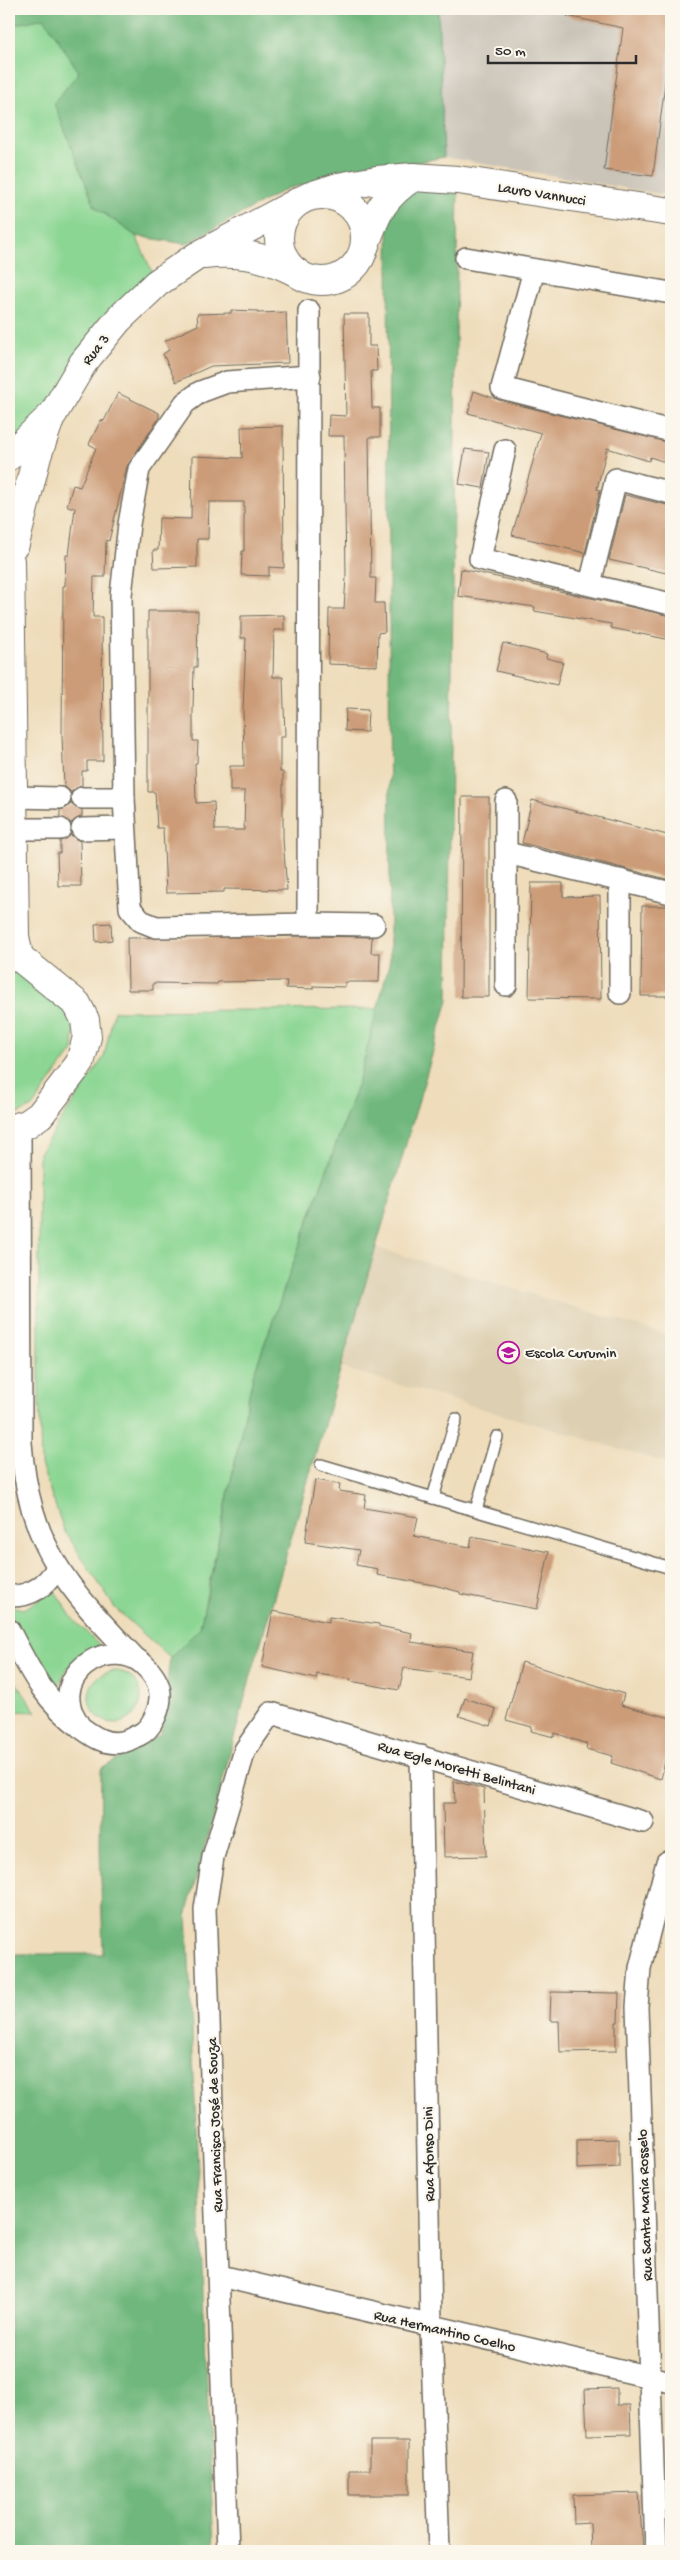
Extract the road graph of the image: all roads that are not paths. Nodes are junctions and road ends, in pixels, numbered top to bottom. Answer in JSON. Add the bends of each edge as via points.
{"nodes":[{"id":1,"x":413,"y":177,"type":"junction"},
{"id":2,"x":304,"y":199,"type":"junction"},
{"id":3,"x":671,"y":212,"type":"edge"},
{"id":4,"x":365,"y":246,"type":"junction"},
{"id":5,"x":197,"y":256,"type":"junction"},
{"id":6,"x":466,"y":258,"type":"dead end"},
{"id":7,"x":534,"y":270,"type":"junction"},
{"id":8,"x":296,"y":272,"type":"junction"},
{"id":9,"x":671,"y":293,"type":"edge"},
{"id":10,"x":309,"y":311,"type":"dead end"},
{"id":11,"x":310,"y":376,"type":"junction"},
{"id":12,"x":53,"y":414,"type":"junction"},
{"id":13,"x":671,"y":431,"type":"edge"},
{"id":14,"x":506,"y":450,"type":"dead end"},
{"id":15,"x":9,"y":456,"type":"edge"},
{"id":16,"x":671,"y":493,"type":"edge"},
{"id":17,"x":9,"y":517,"type":"edge"},
{"id":18,"x":11,"y":556,"type":"edge"},
{"id":19,"x":590,"y":584,"type":"junction"},
{"id":20,"x":671,"y":604,"type":"edge"},
{"id":21,"x":14,"y":797,"type":"junction"},
{"id":22,"x":60,"y":798,"type":"dead end"},
{"id":23,"x":82,"y":798,"type":"dead end"},
{"id":24,"x":124,"y":798,"type":"junction"},
{"id":25,"x":506,"y":800,"type":"dead end"},
{"id":26,"x":60,"y":828,"type":"dead end"},
{"id":27,"x":82,"y":828,"type":"dead end"},
{"id":28,"x":125,"y":828,"type":"junction"},
{"id":29,"x":14,"y":829,"type":"junction"},
{"id":30,"x":507,"y":853,"type":"junction"},
{"id":31,"x":620,"y":880,"type":"junction"},
{"id":32,"x":671,"y":893,"type":"edge"},
{"id":33,"x":308,"y":924,"type":"junction"},
{"id":34,"x":374,"y":925,"type":"dead end"},
{"id":35,"x":14,"y":956,"type":"edge"},
{"id":36,"x":506,"y":985,"type":"dead end"},
{"id":37,"x":620,"y":993,"type":"dead end"},
{"id":38,"x":14,"y":1128,"type":"edge"},
{"id":39,"x":456,"y":1419,"type":"dead end"},
{"id":40,"x":497,"y":1437,"type":"dead end"},
{"id":41,"x":321,"y":1465,"type":"dead end"},
{"id":42,"x":433,"y":1498,"type":"junction"},
{"id":43,"x":476,"y":1510,"type":"junction"},
{"id":44,"x":57,"y":1568,"type":"junction"},
{"id":45,"x":671,"y":1568,"type":"edge"},
{"id":46,"x":9,"y":1596,"type":"edge"},
{"id":47,"x":9,"y":1630,"type":"edge"},
{"id":48,"x":134,"y":1657,"type":"junction"},
{"id":49,"x":271,"y":1713,"type":"joint"},
{"id":50,"x":80,"y":1726,"type":"junction"},
{"id":51,"x":421,"y":1756,"type":"junction"},
{"id":52,"x":643,"y":1822,"type":"dead end"},
{"id":53,"x":667,"y":1862,"type":"dead end"},
{"id":54,"x":220,"y":2276,"type":"junction"},
{"id":55,"x":431,"y":2328,"type":"junction"},
{"id":56,"x":650,"y":2377,"type":"junction"},
{"id":57,"x":671,"y":2382,"type":"edge"},
{"id":58,"x":228,"y":2551,"type":"edge"},
{"id":59,"x":439,"y":2551,"type":"edge"},
{"id":60,"x":656,"y":2551,"type":"edge"}],
"edges":[{"from":1,"to":2,"type":"street","name":"Rua 3","via":[[338,187]]},
{"from":1,"to":3,"type":"street","name":"Lauro Vannucci","via":[[458,180]]},
{"from":1,"to":4,"type":"street","via":[[388,196],[379,209]]},
{"from":2,"to":4,"type":"street","via":[[324,195],[338,197],[351,205],[363,224]]},
{"from":2,"to":5,"type":"street","name":"Rua 3"},
{"from":2,"to":8,"type":"street","via":[[288,212],[279,237],[281,250]]},
{"from":4,"to":8,"type":"street","via":[[350,271],[336,278],[322,281]]},
{"from":5,"to":8,"type":"street","name":"Rua 3","via":[[228,252],[250,255],[277,262]]},
{"from":5,"to":12,"type":"street","name":"Rua 3","via":[[157,283],[119,319],[83,363]]},
{"from":6,"to":7,"type":"street"},
{"from":7,"to":9,"type":"street"},
{"from":7,"to":13,"type":"street","via":[[502,388]]},
{"from":10,"to":11,"type":"street"},
{"from":11,"to":24,"type":"street","via":[[226,382],[200,392],[185,403],[139,469],[121,595]]},
{"from":11,"to":33,"type":"street"},
{"from":12,"to":15,"type":"street","name":"Rua 3"},
{"from":12,"to":18,"type":"street","via":[[37,456]]},
{"from":14,"to":19,"type":"street","via":[[480,559]]},
{"from":16,"to":19,"type":"street","via":[[616,479]]},
{"from":17,"to":18,"type":"street","via":[[13,526]]},
{"from":18,"to":21,"type":"street"},
{"from":19,"to":20,"type":"street"},
{"from":21,"to":22,"type":"street"},
{"from":21,"to":29,"type":"street"},
{"from":23,"to":24,"type":"street"},
{"from":24,"to":28,"type":"street"},
{"from":25,"to":30,"type":"street"},
{"from":26,"to":29,"type":"street"},
{"from":27,"to":28,"type":"street"},
{"from":28,"to":33,"type":"street","via":[[130,908],[141,921],[156,927]]},
{"from":29,"to":35,"type":"street"},
{"from":30,"to":31,"type":"street"},
{"from":30,"to":36,"type":"street"},
{"from":31,"to":32,"type":"street"},
{"from":31,"to":37,"type":"street"},
{"from":33,"to":34,"type":"street"},
{"from":35,"to":38,"type":"street","via":[[77,1004],[85,1020],[87,1037],[80,1063],[40,1114]]},
{"from":38,"to":44,"type":"street","via":[[23,1474],[39,1535]]},
{"from":39,"to":42,"type":"lane"},
{"from":40,"to":43,"type":"lane"},
{"from":41,"to":42,"type":"lane"},
{"from":42,"to":43,"type":"lane"},
{"from":43,"to":45,"type":"lane"},
{"from":44,"to":46,"type":"street","via":[[41,1588],[30,1594]]},
{"from":44,"to":48,"type":"street","via":[[88,1609]]},
{"from":47,"to":50,"type":"street","via":[[29,1671],[53,1704]]},
{"from":48,"to":50,"type":"street","via":[[115,1653],[95,1657],[79,1670],[70,1688],[70,1708]]},
{"from":48,"to":50,"type":"street","via":[[152,1672],[160,1693],[156,1716],[142,1733],[121,1742],[98,1740]]},
{"from":49,"to":51,"type":"street","name":"Rua Egle Moretti Belintani"},
{"from":49,"to":54,"type":"street","name":"Rua Francisco José de Souza","via":[[245,1750],[213,1857],[205,1909]]},
{"from":51,"to":52,"type":"street","name":"Rua Egle Moretti Belintani"},
{"from":51,"to":55,"type":"street","name":"Rua Afonso Dini"},
{"from":53,"to":56,"type":"street","name":"Rua Santa Maria Rosselo","via":[[640,1968],[637,2007]]},
{"from":54,"to":55,"type":"street","name":"Rua Hermantino Coelho"},
{"from":54,"to":58,"type":"street","name":"Rua Francisco José de Souza"},
{"from":55,"to":56,"type":"street","name":"Rua Hermantino Coelho"},
{"from":55,"to":59,"type":"street","name":"Rua Afonso Dini"},
{"from":56,"to":57,"type":"street","name":"Rua Hermantino Coelho"},
{"from":56,"to":60,"type":"street","name":"Rua Santa Maria Rosselo"}]}
